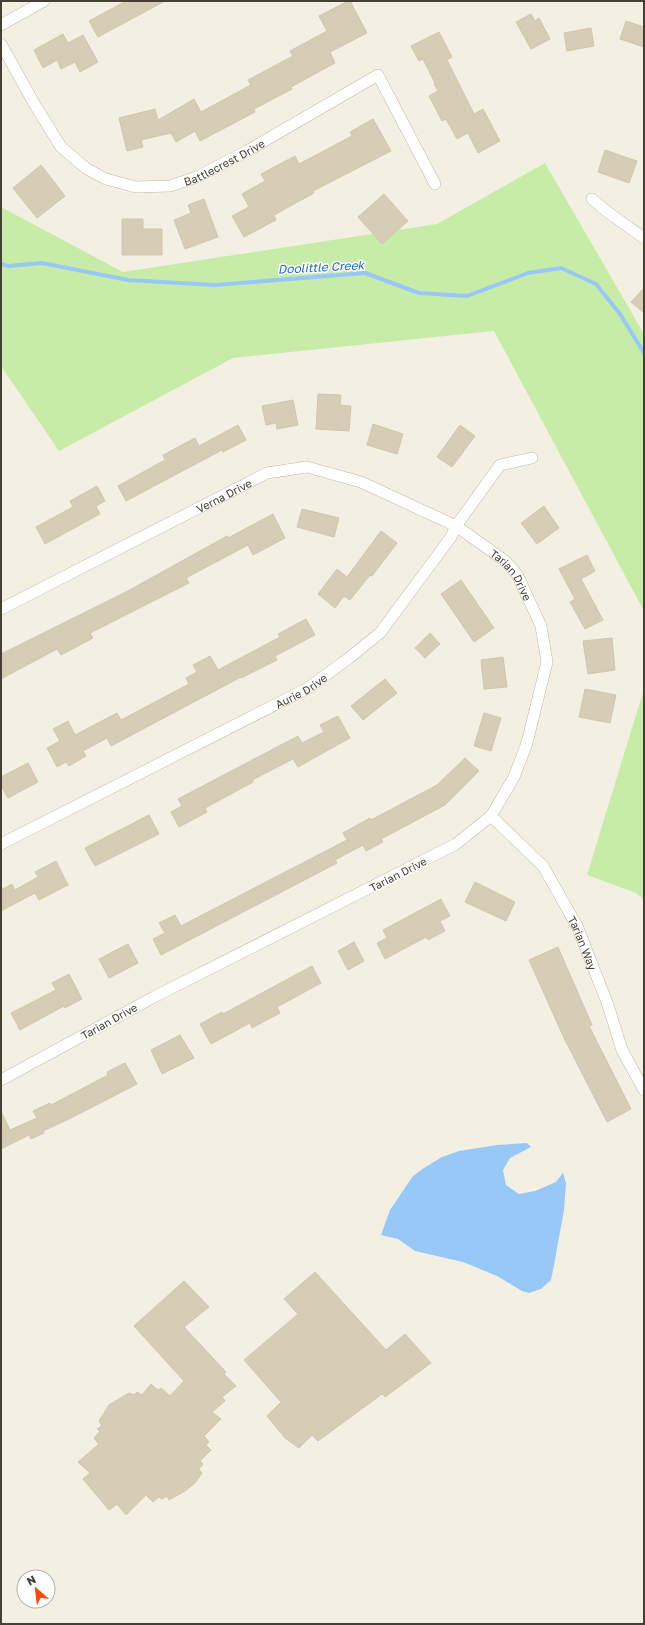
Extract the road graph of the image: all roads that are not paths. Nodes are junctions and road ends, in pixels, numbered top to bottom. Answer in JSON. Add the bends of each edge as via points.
{"nodes":[{"id":1,"x":44,"y":1,"type":"edge"},
{"id":2,"x":1,"y":25,"type":"edge"},
{"id":3,"x":1,"y":44,"type":"edge"},
{"id":4,"x":436,"y":184,"type":"dead end"},
{"id":5,"x":592,"y":199,"type":"dead end"},
{"id":6,"x":644,"y":238,"type":"edge"},
{"id":7,"x":532,"y":458,"type":"dead end"},
{"id":8,"x":456,"y":526,"type":"junction"},
{"id":9,"x":1,"y":609,"type":"edge"},
{"id":10,"x":491,"y":816,"type":"junction"},
{"id":11,"x":1,"y":844,"type":"edge"},
{"id":12,"x":1,"y":1080,"type":"edge"},
{"id":13,"x":644,"y":1090,"type":"edge"}],
"edges":[{"from":1,"to":2,"type":"street"},
{"from":3,"to":4,"type":"street","name":"Battlecrest Drive","via":[[61,147],[87,169],[106,179],[136,187],[156,187],[170,186],[197,177],[378,75]]},
{"from":5,"to":6,"type":"street"},
{"from":7,"to":8,"type":"street","name":"Aurie Drive","via":[[500,465]]},
{"from":8,"to":9,"type":"street","name":"Verna Drive","via":[[361,482],[307,467],[267,473]]},
{"from":8,"to":10,"type":"street","name":"Tarian Drive","via":[[504,560],[517,574],[541,626],[547,662],[527,743],[514,777]]},
{"from":8,"to":11,"type":"street","name":"Aurie Drive","via":[[451,537],[380,633],[308,688]]},
{"from":10,"to":12,"type":"street","name":"Tarian Drive","via":[[456,844],[154,996]]},
{"from":10,"to":13,"type":"street","name":"Tarian Way","via":[[543,866],[577,926],[608,1005],[622,1050]]}]}
